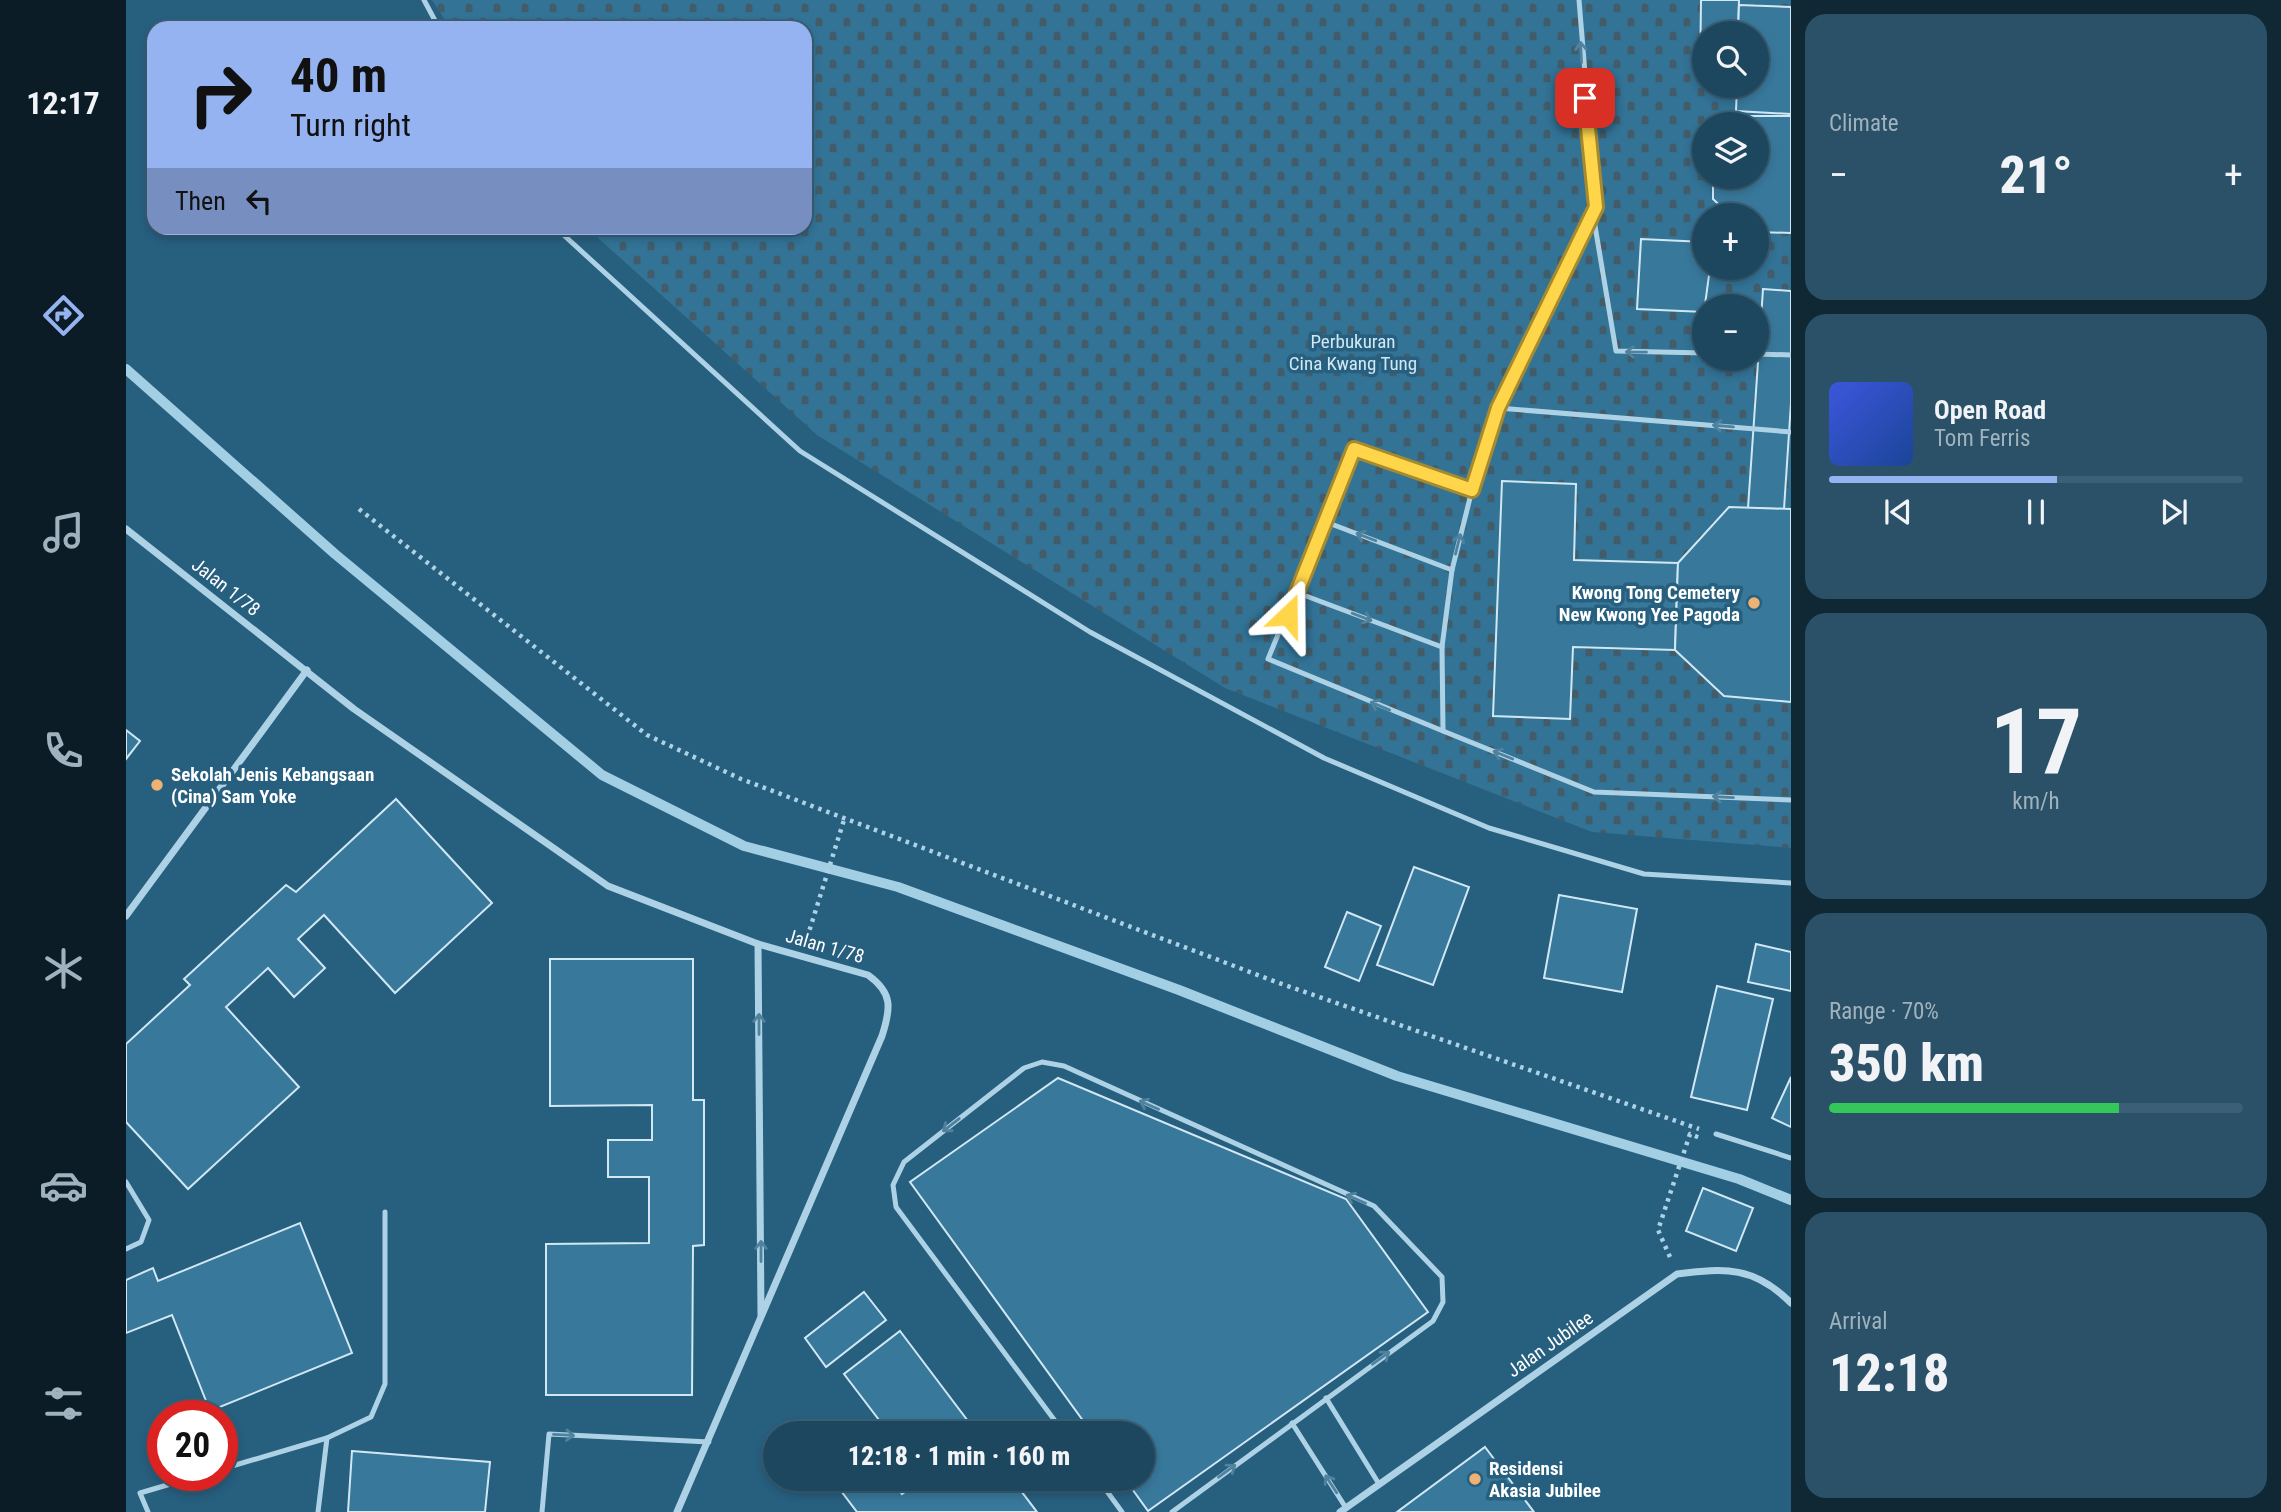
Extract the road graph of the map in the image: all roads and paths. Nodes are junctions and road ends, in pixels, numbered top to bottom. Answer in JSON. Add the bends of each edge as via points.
{"nodes":[{"id":1,"x":424,"y":0,"type":"edge"},
{"id":2,"x":1578,"y":0,"type":"edge"},
{"id":3,"x":435,"y":21,"type":"edge"},
{"id":4,"x":1592,"y":214,"type":"junction"},
{"id":5,"x":564,"y":235,"type":"edge"},
{"id":6,"x":1692,"y":353,"type":"edge"},
{"id":7,"x":1769,"y":354,"type":"edge"},
{"id":8,"x":1791,"y":355,"type":"edge"},
{"id":9,"x":1498,"y":408,"type":"junction"},
{"id":10,"x":1791,"y":432,"type":"edge"},
{"id":11,"x":1472,"y":490,"type":"junction"},
{"id":12,"x":359,"y":509,"type":"dead end"},
{"id":13,"x":1326,"y":522,"type":"junction"},
{"id":14,"x":126,"y":529,"type":"edge"},
{"id":15,"x":1452,"y":570,"type":"junction"},
{"id":16,"x":1298,"y":593,"type":"junction"},
{"id":17,"x":1442,"y":647,"type":"junction"},
{"id":18,"x":307,"y":670,"type":"junction"},
{"id":19,"x":1443,"y":731,"type":"junction"},
{"id":20,"x":1791,"y":800,"type":"edge"},
{"id":21,"x":844,"y":820,"type":"junction"},
{"id":22,"x":1791,"y":883,"type":"edge"},
{"id":23,"x":126,"y":916,"type":"edge"},
{"id":24,"x":758,"y":944,"type":"junction"},
{"id":25,"x":801,"y":956,"type":"junction"},
{"id":26,"x":1690,"y":1134,"type":"dead end"},
{"id":27,"x":1716,"y":1134,"type":"joint"},
{"id":28,"x":1791,"y":1158,"type":"edge"},
{"id":29,"x":126,"y":1182,"type":"edge"},
{"id":30,"x":385,"y":1212,"type":"dead end"},
{"id":31,"x":126,"y":1249,"type":"edge"},
{"id":32,"x":1677,"y":1274,"type":"junction"},
{"id":33,"x":1791,"y":1303,"type":"edge"},
{"id":34,"x":761,"y":1320,"type":"junction"},
{"id":35,"x":1326,"y":1398,"type":"junction"},
{"id":36,"x":1055,"y":1421,"type":"edge"},
{"id":37,"x":1292,"y":1423,"type":"junction"},
{"id":38,"x":327,"y":1438,"type":"junction"},
{"id":39,"x":709,"y":1442,"type":"junction"},
{"id":40,"x":238,"y":1464,"type":"edge"},
{"id":41,"x":1378,"y":1484,"type":"junction"},
{"id":42,"x":147,"y":1491,"type":"edge"},
{"id":43,"x":1107,"y":1491,"type":"edge"},
{"id":44,"x":1343,"y":1510,"type":"edge"},
{"id":45,"x":148,"y":1512,"type":"edge"},
{"id":46,"x":318,"y":1512,"type":"edge"},
{"id":47,"x":542,"y":1512,"type":"edge"},
{"id":48,"x":677,"y":1512,"type":"edge"},
{"id":49,"x":1122,"y":1512,"type":"edge"},
{"id":50,"x":1172,"y":1512,"type":"edge"}],
"edges":[{"from":1,"to":3,"type":"lane"},
{"from":4,"to":2,"type":"lane","one_way":true,"via":[[1596,207]]},
{"from":6,"to":4,"type":"lane","one_way":true,"via":[[1616,351]]},
{"from":4,"to":9,"type":"lane"},
{"from":5,"to":22,"type":"lane","via":[[800,451],[1090,632],[1324,758],[1489,828],[1644,874]]},
{"from":7,"to":8,"type":"lane"},
{"from":10,"to":9,"type":"lane","one_way":true},
{"from":9,"to":11,"type":"lane"},
{"from":11,"to":13,"type":"lane","via":[[1354,449]]},
{"from":15,"to":11,"type":"lane","one_way":true},
{"from":12,"to":21,"type":"path","via":[[647,735]]},
{"from":15,"to":13,"type":"lane","one_way":true},
{"from":13,"to":16,"type":"lane"},
{"from":14,"to":18,"type":"street","name":"Jalan 1/78"},
{"from":15,"to":17,"type":"lane"},
{"from":16,"to":17,"type":"lane","one_way":true},
{"from":19,"to":16,"type":"lane","one_way":true,"via":[[1268,659]]},
{"from":17,"to":19,"type":"lane"},
{"from":18,"to":23,"type":"street"},
{"from":18,"to":24,"type":"street","name":"Jalan 1/78","via":[[354,709],[608,886]]},
{"from":20,"to":19,"type":"lane","one_way":true,"via":[[1594,792]]},
{"from":21,"to":25,"type":"path"},
{"from":21,"to":27,"type":"path","via":[[1279,983]]},
{"from":24,"to":25,"type":"street","name":"Jalan 1/78"},
{"from":34,"to":24,"type":"street","one_way":true},
{"from":25,"to":34,"type":"street","name":"Jalan 1/78","via":[[868,975],[882,985],[888,1018]]},
{"from":26,"to":32,"type":"path","via":[[1658,1230]]},
{"from":27,"to":28,"type":"lane"},
{"from":29,"to":31,"type":"lane","via":[[149,1220],[141,1242]]},
{"from":30,"to":38,"type":"lane","via":[[385,1384],[371,1417]]},
{"from":32,"to":33,"type":"street","name":"Jalan Jubilee","via":[[1724,1268],[1771,1283]]},
{"from":32,"to":41,"type":"street","name":"Jalan Jubilee"},
{"from":34,"to":39,"type":"street","name":"Jalan 1/78"},
{"from":35,"to":36,"type":"lane","one_way":true,"via":[[1433,1321],[1444,1302],[1442,1277],[1374,1206],[1064,1066],[1042,1062],[1024,1068],[904,1162],[894,1185],[896,1207]]},
{"from":35,"to":37,"type":"lane"},
{"from":35,"to":41,"type":"lane"},
{"from":44,"to":37,"type":"lane","one_way":true},
{"from":50,"to":37,"type":"lane","one_way":true},
{"from":38,"to":40,"type":"lane"},
{"from":38,"to":46,"type":"lane"},
{"from":47,"to":39,"type":"lane","one_way":true,"via":[[549,1434]]},
{"from":39,"to":48,"type":"street","name":"Jalan 1/78"},
{"from":41,"to":44,"type":"street","name":"Jalan Jubilee"},
{"from":42,"to":45,"type":"lane","via":[[140,1493]]},
{"from":43,"to":49,"type":"lane"}]}
